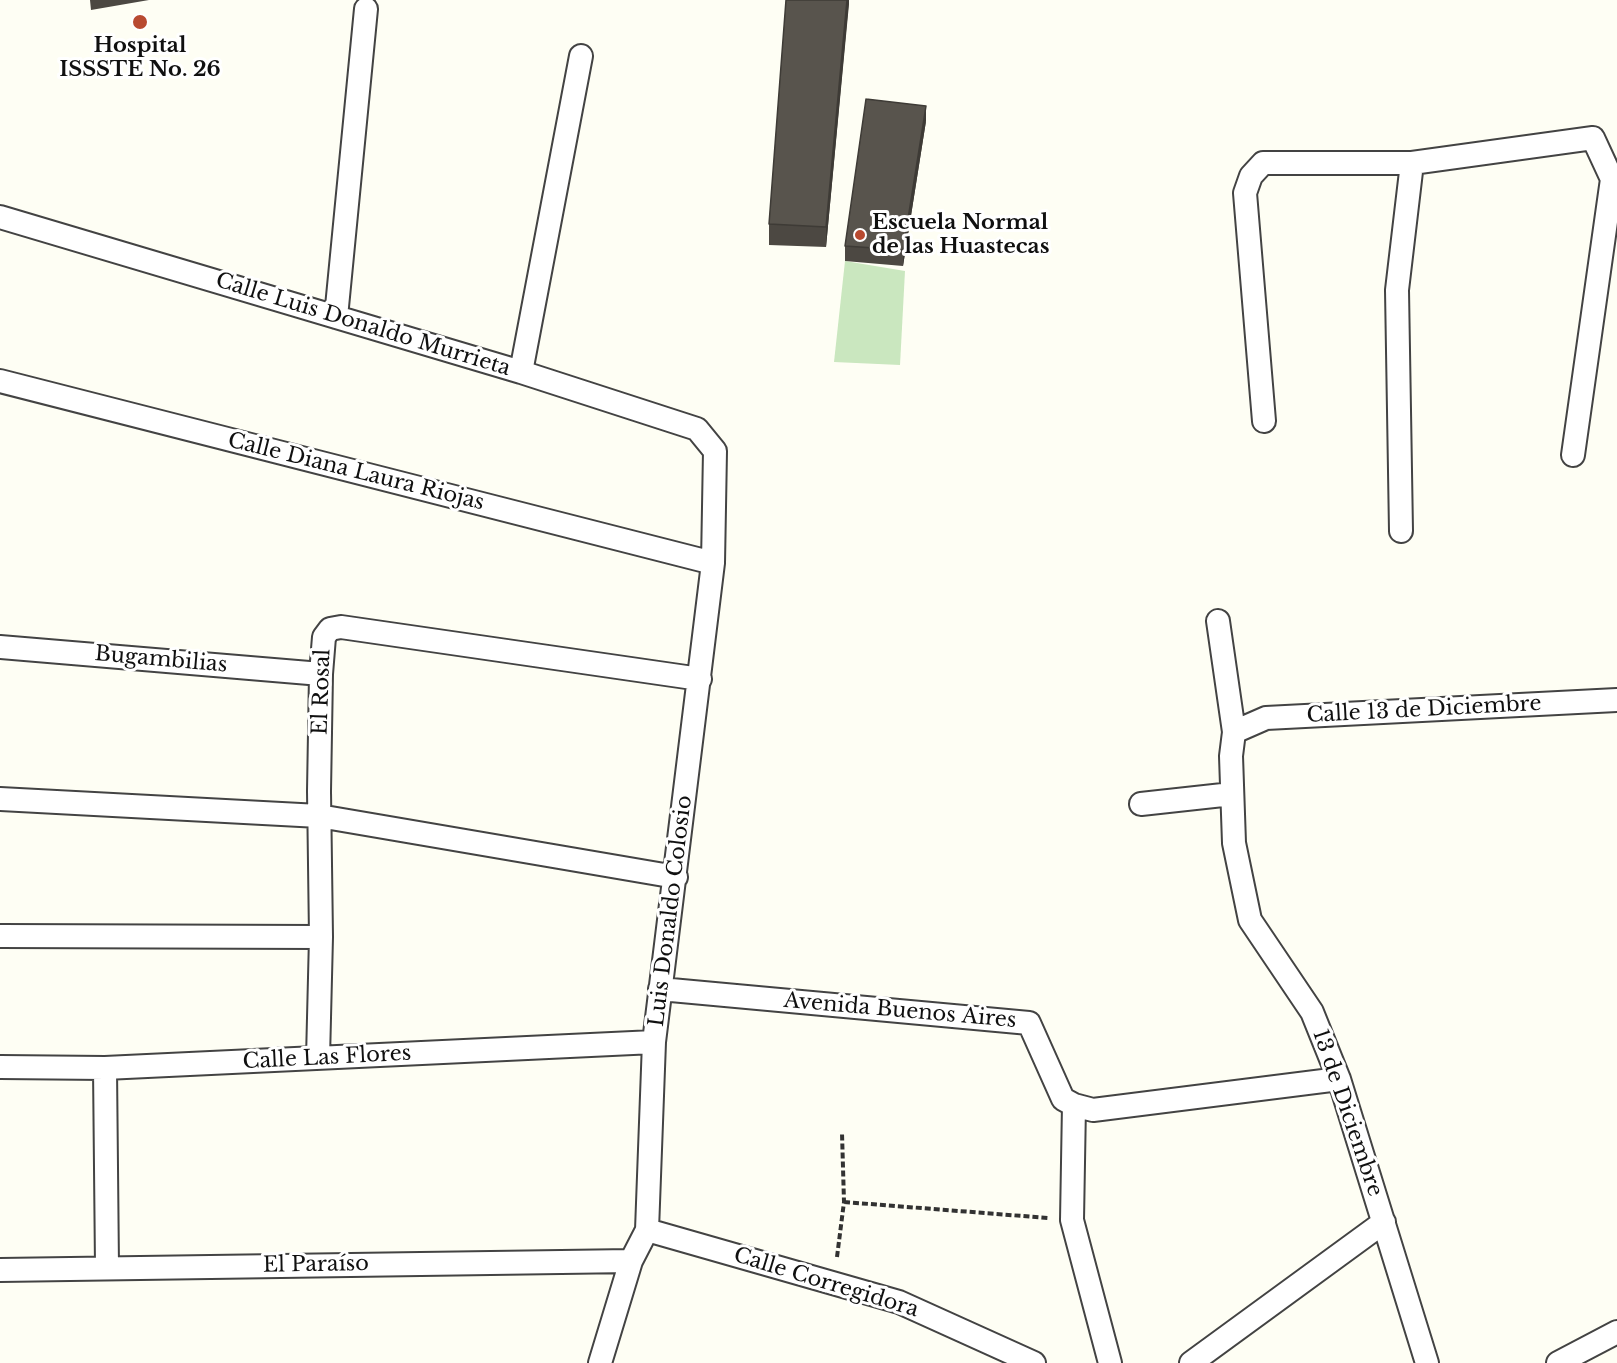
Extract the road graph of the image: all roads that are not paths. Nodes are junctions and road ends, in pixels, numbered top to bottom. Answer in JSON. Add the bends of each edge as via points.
{"nodes":[{"id":1,"x":366,"y":9,"type":"dead end"},
{"id":2,"x":581,"y":56,"type":"dead end"},
{"id":3,"x":1412,"y":163,"type":"junction"},
{"id":4,"x":1615,"y":179,"type":"edge"},
{"id":5,"x":0,"y":217,"type":"edge"},
{"id":6,"x":336,"y":317,"type":"junction"},
{"id":7,"x":521,"y":372,"type":"junction"},
{"id":8,"x":0,"y":381,"type":"edge"},
{"id":9,"x":1264,"y":421,"type":"dead end"},
{"id":10,"x":715,"y":451,"type":"joint"},
{"id":11,"x":1573,"y":455,"type":"dead end"},
{"id":12,"x":1401,"y":531,"type":"dead end"},
{"id":13,"x":713,"y":562,"type":"junction"},
{"id":14,"x":1218,"y":621,"type":"dead end"},
{"id":15,"x":0,"y":647,"type":"edge"},
{"id":16,"x":321,"y":674,"type":"junction"},
{"id":17,"x":700,"y":679,"type":"junction"},
{"id":18,"x":1617,"y":700,"type":"edge"},
{"id":19,"x":1234,"y":732,"type":"junction"},
{"id":20,"x":1232,"y":794,"type":"junction"},
{"id":21,"x":0,"y":799,"type":"edge"},
{"id":22,"x":1141,"y":804,"type":"dead end"},
{"id":23,"x":319,"y":816,"type":"junction"},
{"id":24,"x":676,"y":877,"type":"junction"},
{"id":25,"x":0,"y":936,"type":"edge"},
{"id":26,"x":321,"y":937,"type":"junction"},
{"id":27,"x":660,"y":988,"type":"junction"},
{"id":28,"x":654,"y":1042,"type":"junction"},
{"id":29,"x":318,"y":1058,"type":"junction"},
{"id":30,"x":0,"y":1067,"type":"edge"},
{"id":31,"x":105,"y":1068,"type":"junction"},
{"id":32,"x":1339,"y":1079,"type":"junction"},
{"id":33,"x":1074,"y":1105,"type":"junction"},
{"id":34,"x":1384,"y":1222,"type":"junction"},
{"id":35,"x":647,"y":1230,"type":"junction"},
{"id":36,"x":631,"y":1261,"type":"junction"},
{"id":37,"x":107,"y":1267,"type":"junction"},
{"id":38,"x":0,"y":1270,"type":"edge"},
{"id":39,"x":1617,"y":1332,"type":"edge"},
{"id":40,"x":600,"y":1363,"type":"edge"},
{"id":41,"x":1034,"y":1363,"type":"edge"},
{"id":42,"x":1110,"y":1363,"type":"edge"},
{"id":43,"x":1191,"y":1363,"type":"edge"},
{"id":44,"x":1427,"y":1363,"type":"edge"},
{"id":45,"x":1558,"y":1363,"type":"edge"}],
"edges":[{"from":1,"to":6,"type":"street"},
{"from":2,"to":7,"type":"street"},
{"from":3,"to":4,"type":"street","via":[[1593,138]]},
{"from":3,"to":9,"type":"street","via":[[1263,163],[1251,176],[1245,193]]},
{"from":3,"to":12,"type":"street","via":[[1397,290]]},
{"from":4,"to":11,"type":"street"},
{"from":5,"to":6,"type":"street","name":"Calle Luis Donaldo Murrieta"},
{"from":6,"to":7,"type":"street","name":"Calle Luis Donaldo Murrieta"},
{"from":7,"to":10,"type":"street","name":"Calle Luis Donaldo Murrieta","via":[[697,429]]},
{"from":8,"to":13,"type":"street","name":"Calle Diana Laura Riojas"},
{"from":10,"to":13,"type":"street","name":"Luis Donaldo Colosio"},
{"from":13,"to":17,"type":"street","name":"Luis Donaldo Colosio"},
{"from":14,"to":19,"type":"street","name":"13 de Diciembre"},
{"from":15,"to":16,"type":"street","name":"Bugambilias"},
{"from":16,"to":17,"type":"street","name":"El Rosal","via":[[324,637],[341,627]]},
{"from":16,"to":23,"type":"street","name":"El Rosal"},
{"from":17,"to":24,"type":"street","name":"Luis Donaldo Colosio"},
{"from":18,"to":19,"type":"street","name":"Calle 13 de Diciembre","via":[[1266,718]]},
{"from":19,"to":20,"type":"street","name":"13 de Diciembre"},
{"from":20,"to":22,"type":"street"},
{"from":20,"to":32,"type":"street","name":"13 de Diciembre","via":[[1234,843],[1250,920],[1312,1012]]},
{"from":21,"to":23,"type":"street"},
{"from":23,"to":24,"type":"street"},
{"from":23,"to":26,"type":"street","name":"El Rosal"},
{"from":24,"to":27,"type":"street","name":"Luis Donaldo Colosio"},
{"from":25,"to":26,"type":"street"},
{"from":26,"to":29,"type":"street","name":"El Rosal"},
{"from":27,"to":28,"type":"street","name":"Luis Donaldo Colosio"},
{"from":27,"to":33,"type":"street","name":"Avenida Buenos Aires","via":[[1029,1023],[1063,1099]]},
{"from":28,"to":29,"type":"street","name":"Calle Las Flores"},
{"from":28,"to":35,"type":"street","name":"Luis Donaldo Colosio"},
{"from":29,"to":31,"type":"street","name":"Calle Las Flores"},
{"from":30,"to":31,"type":"street","name":"Calle Las Flores"},
{"from":31,"to":37,"type":"street"},
{"from":32,"to":33,"type":"street","via":[[1094,1110]]},
{"from":32,"to":34,"type":"street","name":"13 de Diciembre"},
{"from":33,"to":42,"type":"street","via":[[1072,1220]]},
{"from":34,"to":43,"type":"street"},
{"from":34,"to":44,"type":"street","name":"13 de Diciembre"},
{"from":35,"to":36,"type":"street","name":"Luis Donaldo Colosio"},
{"from":35,"to":41,"type":"street","name":"Calle Corregidora","via":[[899,1302]]},
{"from":36,"to":37,"type":"street","name":"El Paraíso"},
{"from":36,"to":40,"type":"street","name":"Luis Donaldo Colosio"},
{"from":37,"to":38,"type":"street","name":"El Paraíso"},
{"from":39,"to":45,"type":"street"}]}
